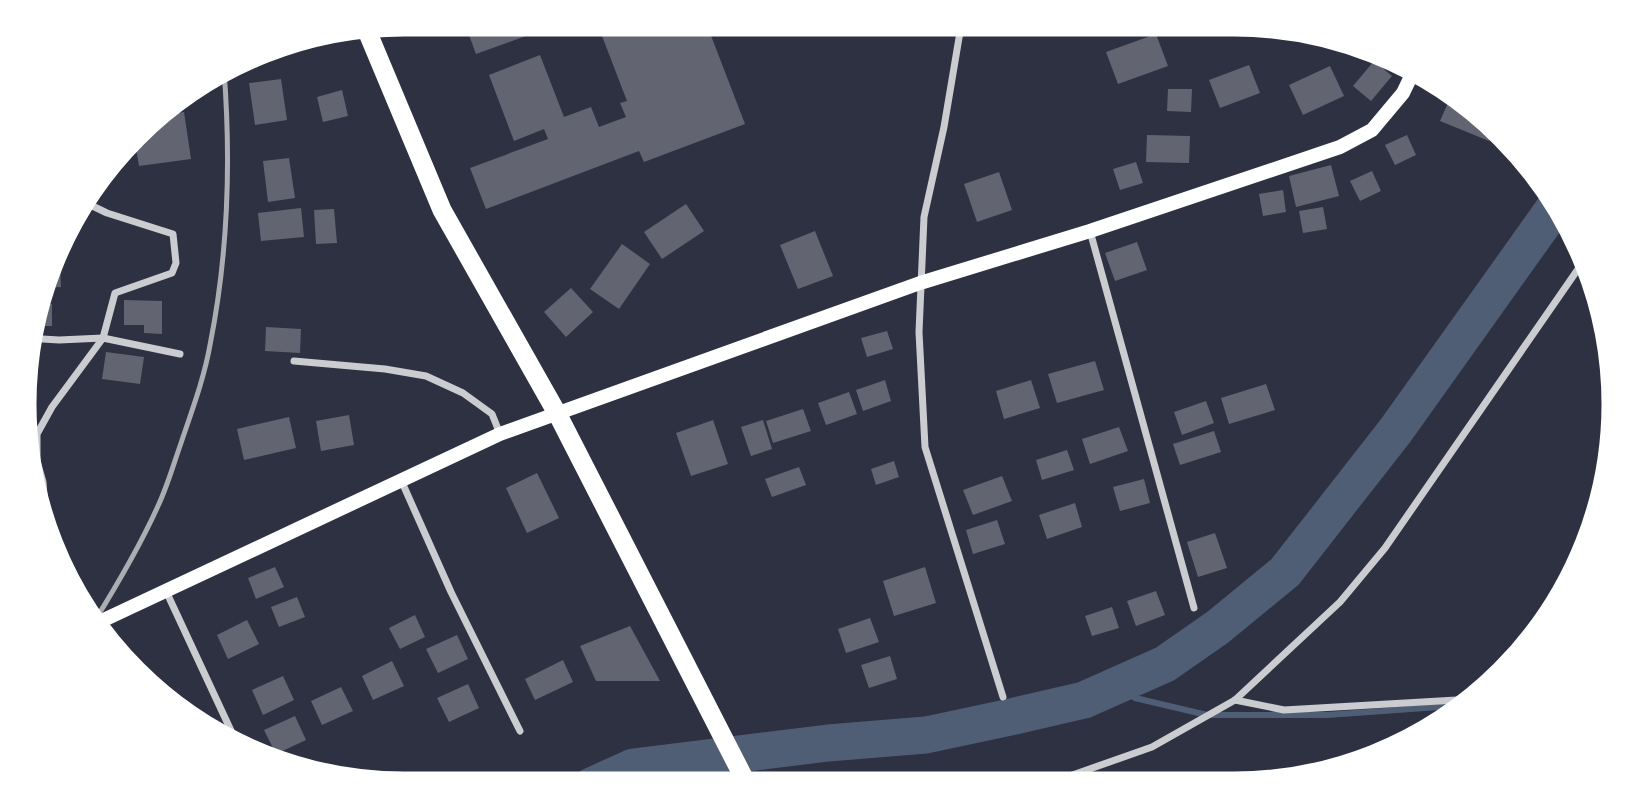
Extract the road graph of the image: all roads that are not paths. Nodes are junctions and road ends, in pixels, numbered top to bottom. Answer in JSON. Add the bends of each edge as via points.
{"nodes":[{"id":1,"x":960,"y":32,"type":"edge"},
{"id":2,"x":368,"y":33,"type":"edge"},
{"id":3,"x":1411,"y":76,"type":"edge"},
{"id":4,"x":89,"y":204,"type":"edge"},
{"id":5,"x":1090,"y":231,"type":"junction"},
{"id":6,"x":1579,"y":266,"type":"edge"},
{"id":7,"x":920,"y":283,"type":"junction"},
{"id":8,"x":103,"y":338,"type":"junction"},
{"id":9,"x":38,"y":339,"type":"edge"},
{"id":10,"x":180,"y":354,"type":"dead end"},
{"id":11,"x":294,"y":361,"type":"dead end"},
{"id":12,"x":558,"y":415,"type":"junction"},
{"id":13,"x":500,"y":434,"type":"junction"},
{"id":14,"x":400,"y":480,"type":"junction"},
{"id":15,"x":45,"y":502,"type":"edge"},
{"id":16,"x":166,"y":592,"type":"junction"},
{"id":17,"x":1194,"y":608,"type":"dead end"},
{"id":18,"x":102,"y":621,"type":"edge"},
{"id":19,"x":1003,"y":697,"type":"dead end"},
{"id":20,"x":1235,"y":700,"type":"junction"},
{"id":21,"x":1459,"y":700,"type":"edge"},
{"id":22,"x":520,"y":731,"type":"dead end"},
{"id":23,"x":232,"y":734,"type":"edge"},
{"id":24,"x":743,"y":776,"type":"edge"},
{"id":25,"x":1070,"y":776,"type":"edge"}],
"edges":[{"from":1,"to":7,"type":"street","via":[[924,217]]},
{"from":2,"to":12,"type":"highway","via":[[442,210]]},
{"from":3,"to":5,"type":"main road","via":[[1372,130],[1340,147]]},
{"from":4,"to":8,"type":"street","via":[[173,234],[176,263],[172,274],[115,293]]},
{"from":5,"to":7,"type":"main road"},
{"from":5,"to":17,"type":"street"},
{"from":6,"to":20,"type":"street","via":[[1385,548],[1340,602]]},
{"from":7,"to":12,"type":"main road"},
{"from":7,"to":19,"type":"street","via":[[925,447]]},
{"from":8,"to":9,"type":"street"},
{"from":8,"to":10,"type":"street"},
{"from":8,"to":15,"type":"street","via":[[37,434]]},
{"from":11,"to":13,"type":"street","via":[[426,376],[463,393],[492,414]]},
{"from":12,"to":13,"type":"main road"},
{"from":12,"to":24,"type":"highway"},
{"from":13,"to":14,"type":"main road"},
{"from":14,"to":16,"type":"main road"},
{"from":14,"to":22,"type":"street"},
{"from":16,"to":18,"type":"main road"},
{"from":16,"to":23,"type":"street"},
{"from":20,"to":21,"type":"street","via":[[1284,710]]},
{"from":20,"to":25,"type":"street","via":[[1152,747]]}]}
